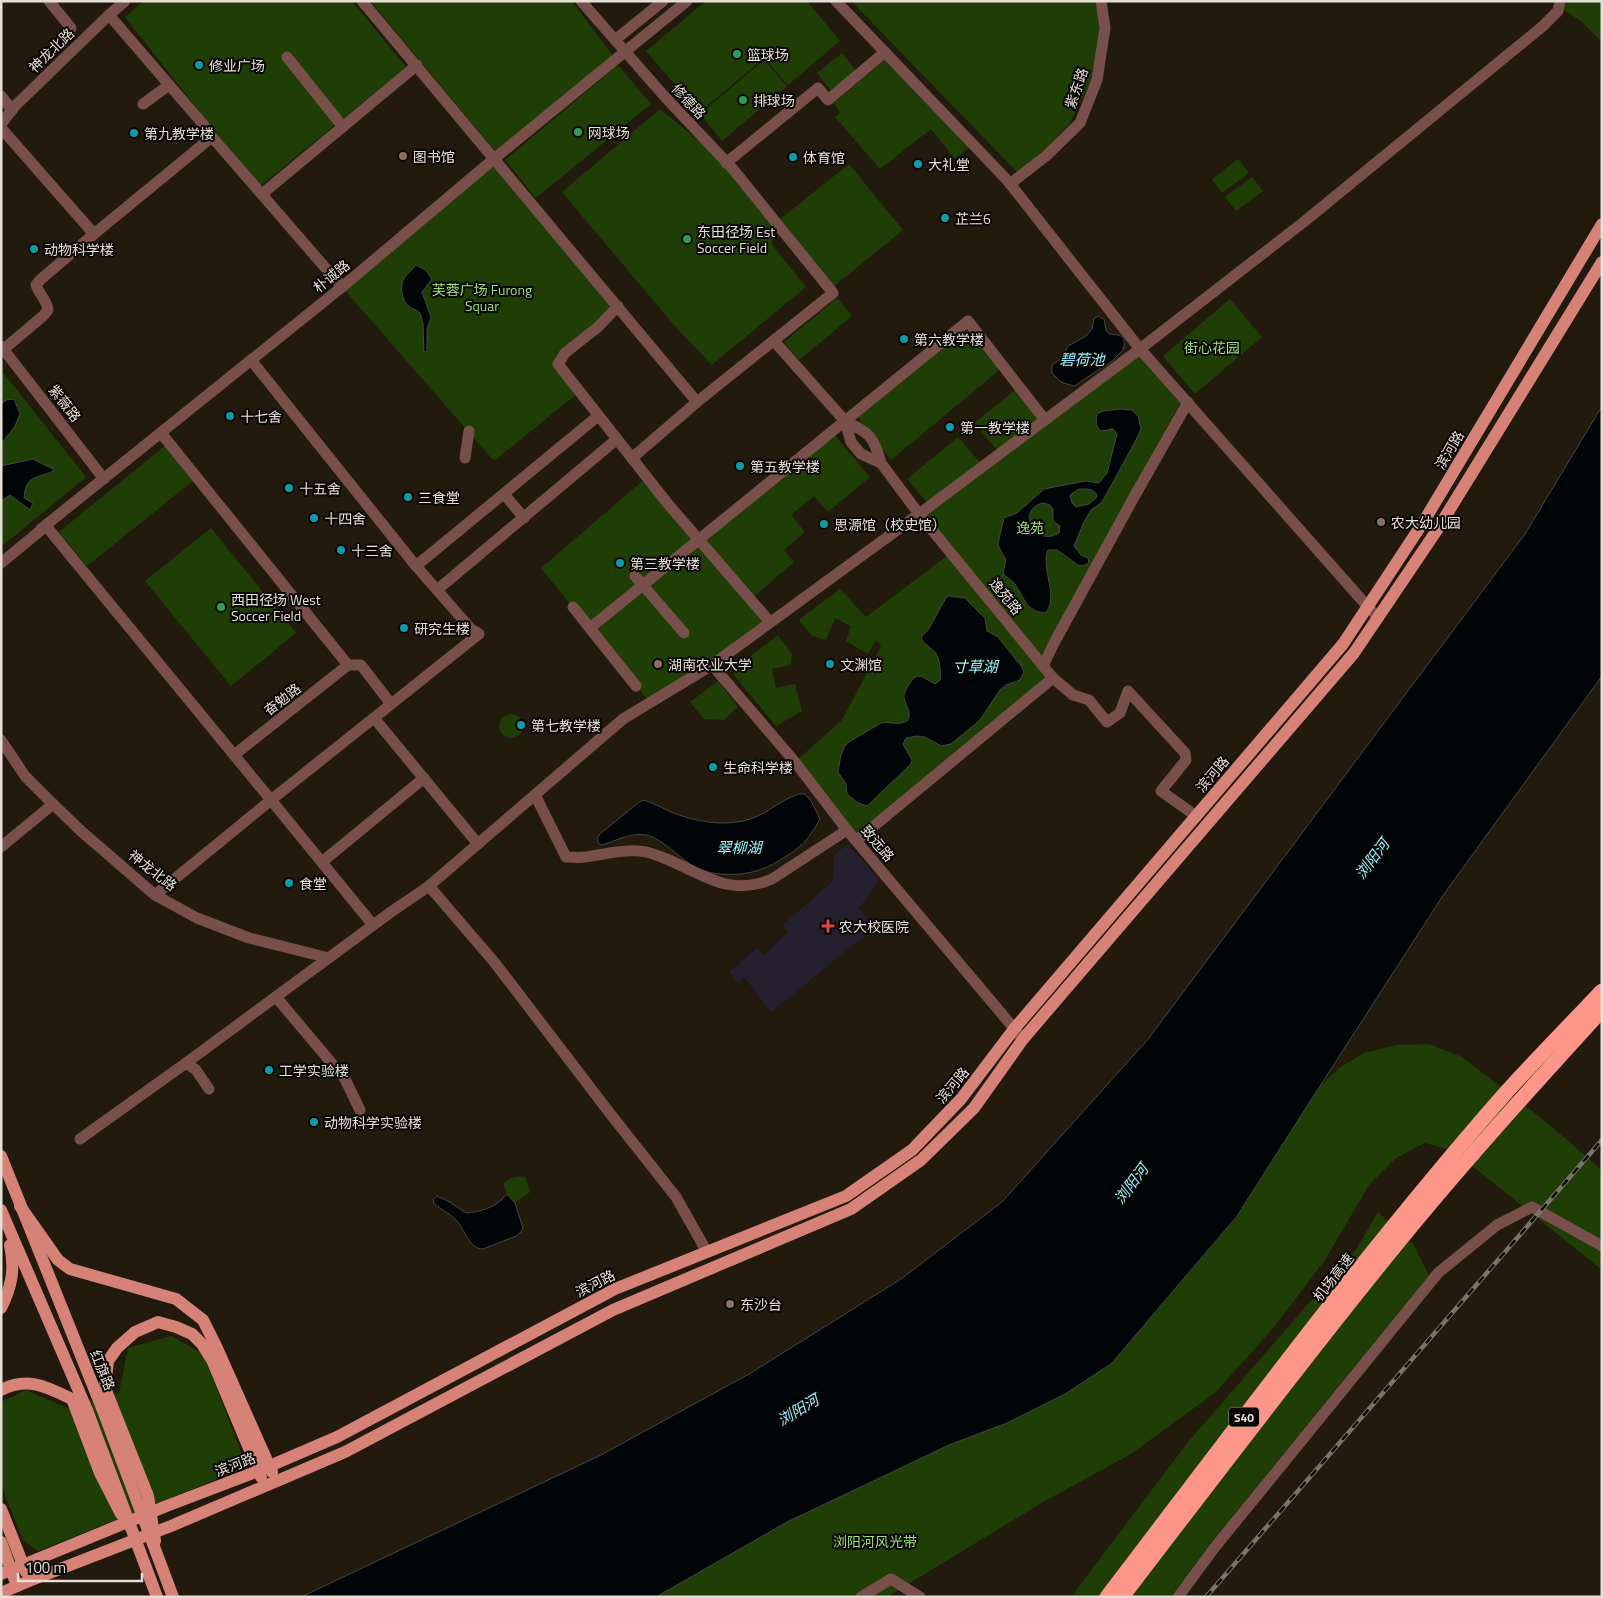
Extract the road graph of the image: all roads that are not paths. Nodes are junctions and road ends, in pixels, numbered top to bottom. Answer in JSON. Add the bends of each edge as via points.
{"nodes":[{"id":1,"x":49,"y":1,"type":"edge"},
{"id":2,"x":125,"y":1,"type":"edge"},
{"id":3,"x":582,"y":1,"type":"edge"},
{"id":4,"x":663,"y":1,"type":"edge"},
{"id":5,"x":687,"y":1,"type":"edge"},
{"id":6,"x":836,"y":1,"type":"edge"},
{"id":7,"x":1101,"y":1,"type":"edge"},
{"id":8,"x":1560,"y":1,"type":"edge"},
{"id":9,"x":365,"y":2,"type":"edge"},
{"id":10,"x":110,"y":15,"type":"junction"},
{"id":11,"x":71,"y":28,"type":"dead end"},
{"id":12,"x":614,"y":40,"type":"junction"},
{"id":13,"x":625,"y":52,"type":"junction"},
{"id":14,"x":885,"y":52,"type":"junction"},
{"id":15,"x":287,"y":57,"type":"dead end"},
{"id":16,"x":416,"y":65,"type":"junction"},
{"id":17,"x":169,"y":85,"type":"junction"},
{"id":18,"x":1,"y":96,"type":"edge"},
{"id":19,"x":143,"y":104,"type":"dead end"},
{"id":20,"x":12,"y":110,"type":"junction"},
{"id":21,"x":1,"y":124,"type":"edge"},
{"id":22,"x":343,"y":126,"type":"junction"},
{"id":23,"x":1,"y":128,"type":"edge"},
{"id":24,"x":212,"y":137,"type":"junction"},
{"id":25,"x":495,"y":158,"type":"junction"},
{"id":26,"x":729,"y":166,"type":"junction"},
{"id":27,"x":1010,"y":184,"type":"junction"},
{"id":28,"x":262,"y":194,"type":"junction"},
{"id":29,"x":1602,"y":224,"type":"edge"},
{"id":30,"x":94,"y":234,"type":"junction"},
{"id":31,"x":1602,"y":262,"type":"edge"},
{"id":32,"x":342,"y":287,"type":"junction"},
{"id":33,"x":618,"y":306,"type":"junction"},
{"id":34,"x":774,"y":341,"type":"junction"},
{"id":35,"x":3,"y":348,"type":"edge"},
{"id":36,"x":1140,"y":349,"type":"junction"},
{"id":37,"x":251,"y":360,"type":"junction"},
{"id":38,"x":698,"y":402,"type":"junction"},
{"id":39,"x":1188,"y":402,"type":"junction"},
{"id":40,"x":598,"y":416,"type":"junction"},
{"id":41,"x":1045,"y":420,"type":"junction"},
{"id":42,"x":845,"y":421,"type":"junction"},
{"id":43,"x":469,"y":431,"type":"dead end"},
{"id":44,"x":160,"y":433,"type":"junction"},
{"id":45,"x":617,"y":439,"type":"junction"},
{"id":46,"x":465,"y":458,"type":"dead end"},
{"id":47,"x":632,"y":458,"type":"junction"},
{"id":48,"x":881,"y":463,"type":"junction"},
{"id":49,"x":104,"y":479,"type":"junction"},
{"id":50,"x":504,"y":494,"type":"junction"},
{"id":51,"x":919,"y":514,"type":"junction"},
{"id":52,"x":524,"y":518,"type":"junction"},
{"id":53,"x":46,"y":526,"type":"junction"},
{"id":54,"x":698,"y":539,"type":"junction"},
{"id":55,"x":1,"y":563,"type":"edge"},
{"id":56,"x":416,"y":566,"type":"junction"},
{"id":57,"x":635,"y":576,"type":"dead end"},
{"id":58,"x":643,"y":585,"type":"junction"},
{"id":59,"x":437,"y":590,"type":"junction"},
{"id":60,"x":573,"y":607,"type":"dead end"},
{"id":61,"x":1368,"y":607,"type":"junction"},
{"id":62,"x":1378,"y":617,"type":"junction"},
{"id":63,"x":770,"y":622,"type":"junction"},
{"id":64,"x":590,"y":628,"type":"junction"},
{"id":65,"x":684,"y":633,"type":"dead end"},
{"id":66,"x":348,"y":665,"type":"junction"},
{"id":67,"x":712,"y":665,"type":"junction"},
{"id":68,"x":1043,"y":666,"type":"junction"},
{"id":69,"x":1053,"y":678,"type":"junction"},
{"id":70,"x":636,"y":686,"type":"dead end"},
{"id":71,"x":391,"y":704,"type":"junction"},
{"id":72,"x":374,"y":718,"type":"junction"},
{"id":73,"x":1,"y":740,"type":"edge"},
{"id":74,"x":234,"y":755,"type":"junction"},
{"id":75,"x":424,"y":778,"type":"junction"},
{"id":76,"x":535,"y":795,"type":"junction"},
{"id":77,"x":271,"y":800,"type":"junction"},
{"id":78,"x":53,"y":804,"type":"junction"},
{"id":79,"x":1196,"y":816,"type":"junction"},
{"id":80,"x":847,"y":830,"type":"junction"},
{"id":81,"x":857,"y":840,"type":"junction"},
{"id":82,"x":478,"y":844,"type":"junction"},
{"id":83,"x":1,"y":847,"type":"edge"},
{"id":84,"x":322,"y":862,"type":"junction"},
{"id":85,"x":429,"y":886,"type":"junction"},
{"id":86,"x":156,"y":895,"type":"junction"},
{"id":87,"x":373,"y":925,"type":"junction"},
{"id":88,"x":329,"y":958,"type":"junction"},
{"id":89,"x":1602,"y":991,"type":"edge"},
{"id":90,"x":276,"y":997,"type":"junction"},
{"id":91,"x":1602,"y":1010,"type":"edge"},
{"id":92,"x":1014,"y":1029,"type":"junction"},
{"id":93,"x":1023,"y":1039,"type":"junction"},
{"id":94,"x":186,"y":1063,"type":"junction"},
{"id":95,"x":209,"y":1089,"type":"dead end"},
{"id":96,"x":360,"y":1110,"type":"dead end"},
{"id":97,"x":80,"y":1139,"type":"dead end"},
{"id":98,"x":1,"y":1156,"type":"edge"},
{"id":99,"x":20,"y":1206,"type":"junction"},
{"id":100,"x":2,"y":1212,"type":"edge"},
{"id":101,"x":1387,"y":1245,"type":"junction"},
{"id":102,"x":1602,"y":1246,"type":"edge"},
{"id":103,"x":707,"y":1252,"type":"junction"},
{"id":104,"x":1,"y":1308,"type":"edge"},
{"id":105,"x":1,"y":1390,"type":"edge"},
{"id":106,"x":263,"y":1469,"type":"junction"},
{"id":107,"x":271,"y":1483,"type":"junction"},
{"id":108,"x":1,"y":1509,"type":"edge"},
{"id":109,"x":1,"y":1542,"type":"edge"},
{"id":110,"x":157,"y":1554,"type":"junction"},
{"id":111,"x":144,"y":1557,"type":"junction"},
{"id":112,"x":24,"y":1564,"type":"junction"},
{"id":113,"x":6,"y":1571,"type":"edge"},
{"id":114,"x":23,"y":1584,"type":"junction"},
{"id":115,"x":1,"y":1593,"type":"edge"},
{"id":116,"x":157,"y":1597,"type":"edge"},
{"id":117,"x":173,"y":1597,"type":"edge"},
{"id":118,"x":860,"y":1597,"type":"edge"},
{"id":119,"x":920,"y":1597,"type":"edge"},
{"id":120,"x":1107,"y":1597,"type":"edge"},
{"id":121,"x":1122,"y":1597,"type":"edge"},
{"id":122,"x":1178,"y":1597,"type":"edge"}],
"edges":[{"from":1,"to":11,"type":"street"},
{"from":2,"to":10,"type":"street","name":"神龙北路"},
{"from":3,"to":12,"type":"street","name":"修德路"},
{"from":4,"to":12,"type":"street"},
{"from":5,"to":13,"type":"street","name":"朴诚路"},
{"from":6,"to":14,"type":"street"},
{"from":7,"to":27,"type":"street","name":"紫东路","via":[[1105,28],[1097,80],[1080,123],[1046,156]]},
{"from":8,"to":36,"type":"street","via":[[1558,11],[1543,26],[1305,221]]},
{"from":9,"to":16,"type":"street"},
{"from":10,"to":17,"type":"street"},
{"from":10,"to":20,"type":"street","name":"神龙北路"},
{"from":12,"to":13,"type":"street","name":"修德路"},
{"from":13,"to":25,"type":"street","name":"朴诚路"},
{"from":13,"to":26,"type":"street","name":"修德路"},
{"from":14,"to":26,"type":"street","via":[[828,100],[818,88]]},
{"from":14,"to":27,"type":"street"},
{"from":15,"to":22,"type":"street"},
{"from":16,"to":22,"type":"street"},
{"from":16,"to":25,"type":"street"},
{"from":17,"to":19,"type":"street"},
{"from":17,"to":24,"type":"street"},
{"from":18,"to":20,"type":"street"},
{"from":20,"to":21,"type":"street","name":"神龙北路"},
{"from":22,"to":28,"type":"street"},
{"from":23,"to":30,"type":"street"},
{"from":24,"to":28,"type":"street"},
{"from":24,"to":30,"type":"street"},
{"from":25,"to":32,"type":"street","name":"朴诚路"},
{"from":25,"to":33,"type":"street"},
{"from":26,"to":34,"type":"street","name":"修德路","via":[[833,293]]},
{"from":27,"to":36,"type":"street"},
{"from":28,"to":32,"type":"street"},
{"from":29,"to":61,"type":"main road","name":"滨河路","via":[[1424,521]]},
{"from":30,"to":35,"type":"street","via":[[36,285],[48,310]]},
{"from":31,"to":62,"type":"main road","via":[[1437,530]]},
{"from":32,"to":37,"type":"street","name":"朴诚路"},
{"from":33,"to":38,"type":"street"},
{"from":33,"to":40,"type":"street","via":[[558,364]]},
{"from":34,"to":38,"type":"street"},
{"from":34,"to":42,"type":"street","name":"逸苑路"},
{"from":35,"to":49,"type":"street","name":"紫薇路"},
{"from":36,"to":39,"type":"street"},
{"from":36,"to":41,"type":"street"},
{"from":37,"to":44,"type":"street","name":"朴诚路"},
{"from":37,"to":56,"type":"street"},
{"from":38,"to":47,"type":"street"},
{"from":39,"to":61,"type":"street"},
{"from":39,"to":68,"type":"street"},
{"from":40,"to":45,"type":"street"},
{"from":40,"to":50,"type":"street"},
{"from":41,"to":42,"type":"street","via":[[968,322]]},
{"from":41,"to":51,"type":"street"},
{"from":42,"to":48,"type":"street","via":[[865,431],[875,444]]},
{"from":42,"to":48,"type":"street","name":"逸苑路","via":[[851,442],[861,454]]},
{"from":42,"to":54,"type":"street"},
{"from":43,"to":46,"type":"street"},
{"from":44,"to":49,"type":"street","name":"朴诚路"},
{"from":44,"to":66,"type":"street"},
{"from":45,"to":47,"type":"street"},
{"from":45,"to":52,"type":"street"},
{"from":47,"to":54,"type":"street"},
{"from":48,"to":51,"type":"street","name":"逸苑路"},
{"from":49,"to":53,"type":"street","name":"朴诚路","via":[[41,529]]},
{"from":50,"to":52,"type":"street"},
{"from":50,"to":56,"type":"street"},
{"from":51,"to":63,"type":"street"},
{"from":51,"to":68,"type":"street","name":"逸苑路"},
{"from":52,"to":59,"type":"street"},
{"from":53,"to":55,"type":"street","name":"朴诚路"},
{"from":53,"to":74,"type":"street"},
{"from":54,"to":58,"type":"street"},
{"from":54,"to":63,"type":"street"},
{"from":56,"to":59,"type":"street"},
{"from":57,"to":58,"type":"street"},
{"from":58,"to":64,"type":"street"},
{"from":58,"to":65,"type":"street"},
{"from":59,"to":71,"type":"street","via":[[479,634]]},
{"from":60,"to":64,"type":"street"},
{"from":61,"to":62,"type":"street"},
{"from":61,"to":79,"type":"main road","name":"滨河路","via":[[1343,644]]},
{"from":62,"to":93,"type":"main road","via":[[1354,654]]},
{"from":63,"to":67,"type":"street"},
{"from":64,"to":70,"type":"street"},
{"from":66,"to":71,"type":"street","via":[[361,664]]},
{"from":66,"to":74,"type":"street","name":"奋勉路"},
{"from":67,"to":76,"type":"street","via":[[623,720]]},
{"from":67,"to":80,"type":"street","name":"致远路","via":[[795,762]]},
{"from":68,"to":69,"type":"street","name":"逸苑路"},
{"from":69,"to":79,"type":"street","name":"逸苑路","via":[[1073,695],[1089,700],[1107,722],[1120,713],[1128,691],[1185,754],[1186,760],[1161,791]]},
{"from":69,"to":81,"type":"street"},
{"from":71,"to":72,"type":"street"},
{"from":72,"to":75,"type":"street"},
{"from":72,"to":77,"type":"street"},
{"from":73,"to":78,"type":"street","name":"神龙北路","via":[[25,776]]},
{"from":74,"to":77,"type":"street"},
{"from":75,"to":82,"type":"street"},
{"from":75,"to":84,"type":"street"},
{"from":76,"to":80,"type":"street","via":[[566,857],[639,850],[676,863],[708,880],[733,886],[760,885],[772,880]]},
{"from":76,"to":82,"type":"street"},
{"from":77,"to":84,"type":"street"},
{"from":77,"to":86,"type":"street"},
{"from":78,"to":83,"type":"street"},
{"from":78,"to":86,"type":"street","name":"神龙北路"},
{"from":79,"to":92,"type":"main road","name":"滨河路"},
{"from":80,"to":81,"type":"street","name":"致远路"},
{"from":81,"to":92,"type":"street","name":"致远路"},
{"from":82,"to":85,"type":"street"},
{"from":84,"to":87,"type":"street"},
{"from":85,"to":87,"type":"street"},
{"from":85,"to":103,"type":"street","via":[[495,963],[676,1197]]},
{"from":86,"to":88,"type":"street","name":"神龙北路","via":[[197,918],[249,938]]},
{"from":87,"to":88,"type":"street"},
{"from":88,"to":90,"type":"street"},
{"from":89,"to":101,"type":"highway","name":"机场高速","number":"S40","via":[[1503,1097]]},
{"from":90,"to":94,"type":"street"},
{"from":90,"to":96,"type":"street","via":[[345,1079]]},
{"from":91,"to":101,"type":"highway","name":"机场高速","number":"S40"},
{"from":92,"to":93,"type":"street","name":"致远路"},
{"from":92,"to":103,"type":"main road","name":"滨河路","via":[[961,1099],[912,1150],[846,1196]]},
{"from":93,"to":107,"type":"main road","via":[[974,1108],[921,1160],[851,1209],[612,1310],[345,1452]]},
{"from":94,"to":95,"type":"street","via":[[196,1070]]},
{"from":94,"to":97,"type":"street"},
{"from":98,"to":99,"type":"main road","name":"红旗路"},
{"from":99,"to":106,"type":"main road","via":[[58,1260],[70,1269],[176,1299],[203,1320]]},
{"from":99,"to":110,"type":"main road","name":"红旗路","bridge":true},
{"from":100,"to":104,"type":"main road","via":[[13,1260],[10,1290]]},
{"from":100,"to":111,"type":"main road","bridge":true,"via":[[87,1410]]},
{"from":101,"to":120,"type":"highway","name":"机场高速","number":"S40","via":[[1251,1407]]},
{"from":101,"to":121,"type":"highway","name":"机场高速","number":"S40"},
{"from":102,"to":122,"type":"street","via":[[1532,1207],[1497,1225],[1438,1272]]},
{"from":103,"to":106,"type":"main road","name":"滨河路","via":[[614,1290],[336,1437]]},
{"from":105,"to":111,"type":"main road","via":[[28,1382],[72,1399],[100,1473]]},
{"from":106,"to":107,"type":"main road"},
{"from":106,"to":110,"type":"main road","via":[[202,1344],[192,1334],[158,1322],[134,1332],[108,1361],[105,1388],[148,1496]]},
{"from":106,"to":112,"type":"main road","name":"滨河路"},
{"from":107,"to":114,"type":"main road"},
{"from":108,"to":112,"type":"main road"},
{"from":109,"to":113,"type":"main road"},
{"from":110,"to":117,"type":"main road","name":"红旗路","bridge":true},
{"from":111,"to":116,"type":"main road","bridge":true},
{"from":112,"to":113,"type":"main road","name":"滨河路"},
{"from":112,"to":114,"type":"main road"},
{"from":113,"to":114,"type":"main road"},
{"from":114,"to":115,"type":"main road"},
{"from":118,"to":119,"type":"street","via":[[891,1579]]}]}
